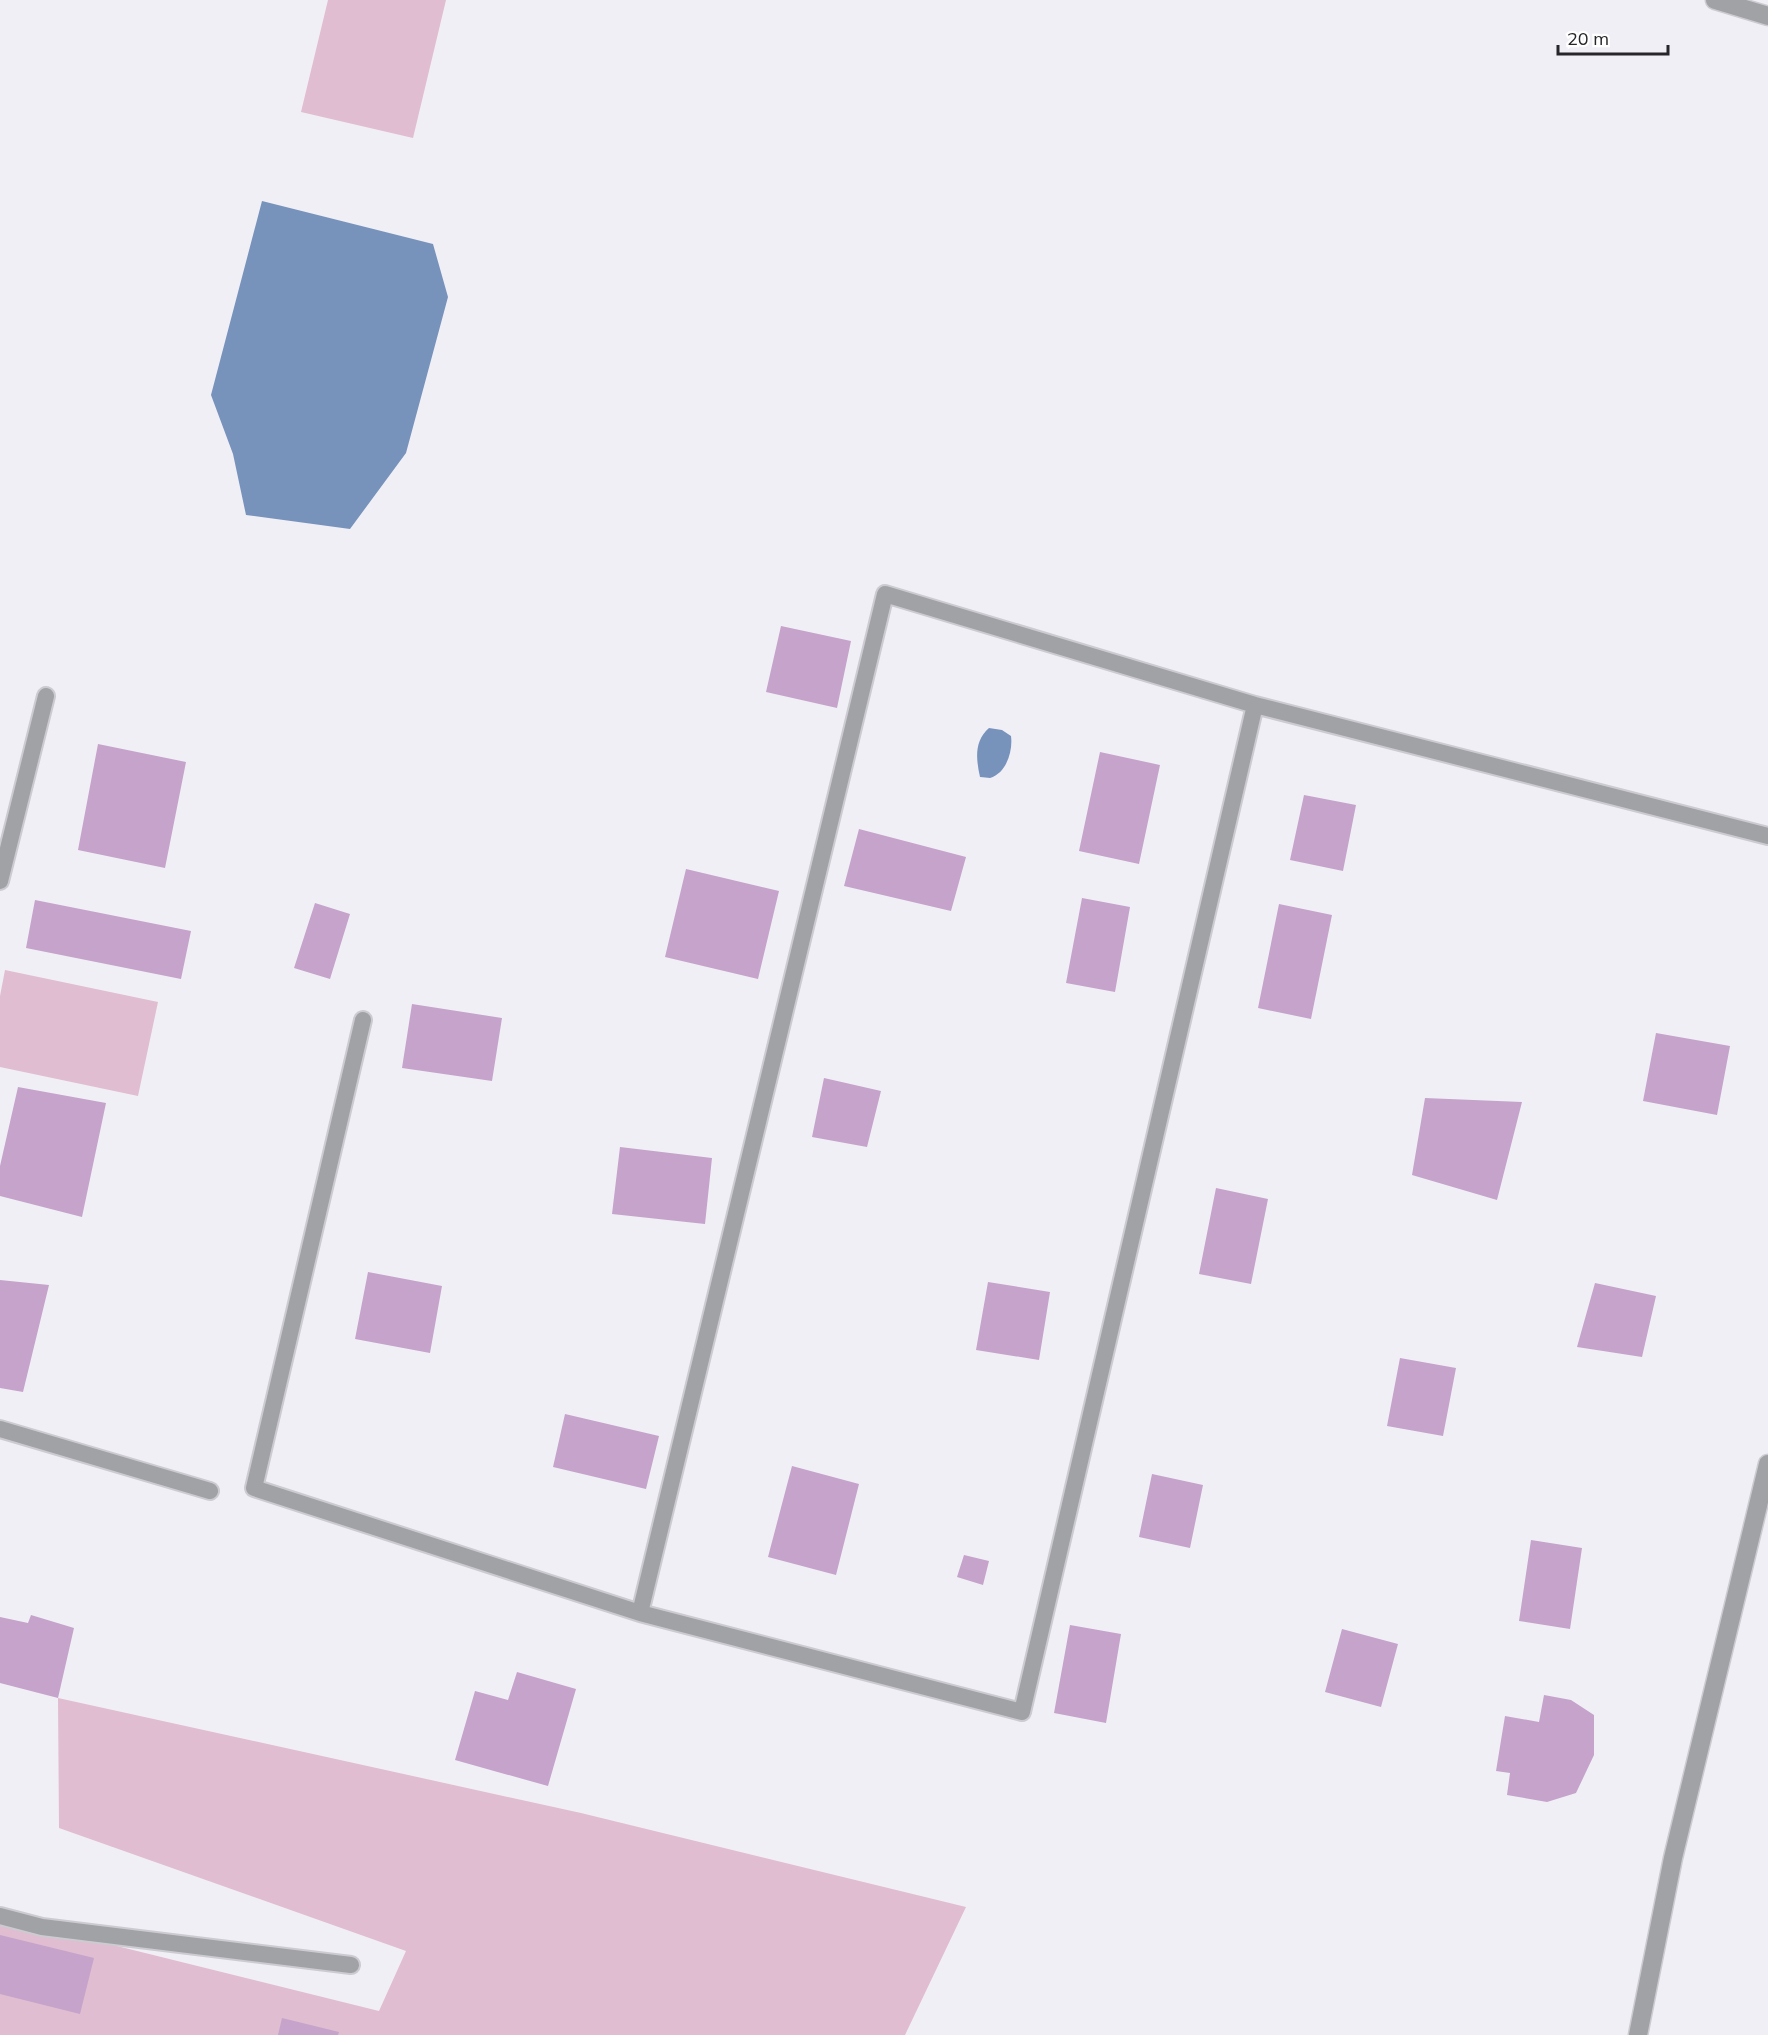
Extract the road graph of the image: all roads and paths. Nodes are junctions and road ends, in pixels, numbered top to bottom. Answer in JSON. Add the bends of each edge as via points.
{"nodes":[{"id":1,"x":1715,"y":0,"type":"edge"},
{"id":2,"x":1768,"y":16,"type":"edge"},
{"id":3,"x":46,"y":696,"type":"dead end"},
{"id":4,"x":1255,"y":705,"type":"junction"},
{"id":5,"x":1768,"y":836,"type":"edge"},
{"id":6,"x":0,"y":880,"type":"edge"},
{"id":7,"x":363,"y":1020,"type":"dead end"},
{"id":8,"x":0,"y":1430,"type":"edge"},
{"id":9,"x":1768,"y":1464,"type":"edge"},
{"id":10,"x":210,"y":1491,"type":"dead end"},
{"id":11,"x":640,"y":1613,"type":"junction"},
{"id":12,"x":0,"y":1916,"type":"edge"},
{"id":13,"x":351,"y":1965,"type":"dead end"},
{"id":14,"x":1638,"y":2035,"type":"edge"}],
"edges":[{"from":1,"to":2,"type":"street"},
{"from":3,"to":6,"type":"lane"},
{"from":4,"to":5,"type":"lane"},
{"from":4,"to":11,"type":"lane","via":[[1022,1712]]},
{"from":4,"to":11,"type":"lane","via":[[885,594]]},
{"from":7,"to":11,"type":"lane","via":[[254,1488]]},
{"from":8,"to":10,"type":"lane"},
{"from":9,"to":14,"type":"street","via":[[1673,1858]]},
{"from":12,"to":13,"type":"lane","via":[[42,1927]]}]}
